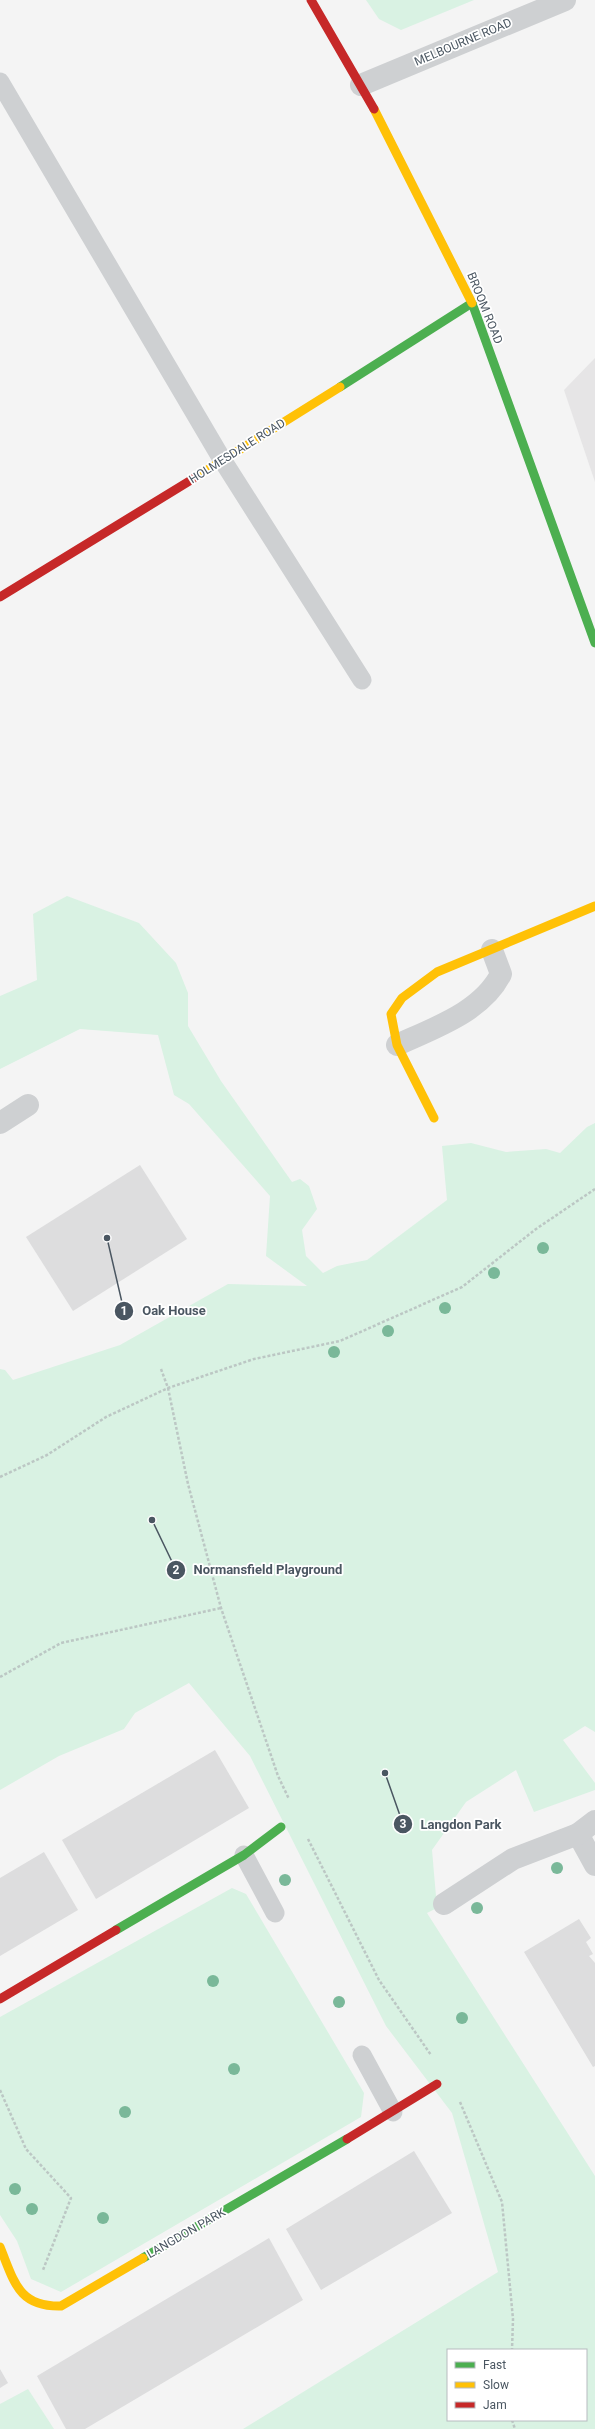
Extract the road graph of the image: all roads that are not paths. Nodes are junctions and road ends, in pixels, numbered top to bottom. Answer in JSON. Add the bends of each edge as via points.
{"nodes":[{"id":1,"x":311,"y":0,"type":"edge"},
{"id":2,"x":565,"y":0,"type":"edge"},
{"id":3,"x":0,"y":82,"type":"edge"},
{"id":4,"x":361,"y":85,"type":"junction"},
{"id":5,"x":472,"y":302,"type":"junction"},
{"id":6,"x":223,"y":461,"type":"junction"},
{"id":7,"x":0,"y":597,"type":"edge"},
{"id":8,"x":595,"y":643,"type":"edge"},
{"id":9,"x":362,"y":680,"type":"dead end"},
{"id":10,"x":595,"y":906,"type":"edge"},
{"id":11,"x":492,"y":950,"type":"junction"},
{"id":12,"x":397,"y":1045,"type":"junction"},
{"id":13,"x":28,"y":1105,"type":"dead end"},
{"id":14,"x":434,"y":1118,"type":"dead end"},
{"id":15,"x":0,"y":1123,"type":"edge"},
{"id":16,"x":595,"y":1822,"type":"edge"},
{"id":17,"x":281,"y":1827,"type":"dead end"},
{"id":18,"x":578,"y":1834,"type":"junction"},
{"id":19,"x":244,"y":1855,"type":"junction"},
{"id":20,"x":595,"y":1865,"type":"edge"},
{"id":21,"x":444,"y":1904,"type":"dead end"},
{"id":22,"x":275,"y":1913,"type":"dead end"},
{"id":23,"x":0,"y":1999,"type":"edge"},
{"id":24,"x":362,"y":2055,"type":"dead end"},
{"id":25,"x":436,"y":2084,"type":"dead end"},
{"id":26,"x":393,"y":2112,"type":"junction"},
{"id":27,"x":0,"y":2247,"type":"edge"}],
"edges":[{"from":1,"to":4,"type":"street","name":"BROOM ROAD"},
{"from":2,"to":4,"type":"street","name":"MELBOURNE ROAD"},
{"from":3,"to":6,"type":"lane"},
{"from":4,"to":5,"type":"street","name":"BROOM ROAD"},
{"from":5,"to":6,"type":"street","name":"HOLMESDALE ROAD"},
{"from":5,"to":8,"type":"street","name":"BROOM ROAD"},
{"from":6,"to":7,"type":"street","name":"HOLMESDALE ROAD"},
{"from":6,"to":9,"type":"lane"},
{"from":10,"to":11,"type":"street"},
{"from":11,"to":12,"type":"street","via":[[501,974],[494,987],[473,1007]]},
{"from":11,"to":12,"type":"street","via":[[437,972],[402,998],[390,1014]]},
{"from":12,"to":14,"type":"street"},
{"from":13,"to":15,"type":"street"},
{"from":16,"to":18,"type":"street"},
{"from":17,"to":19,"type":"street"},
{"from":18,"to":20,"type":"street"},
{"from":18,"to":21,"type":"street","via":[[513,1859]]},
{"from":19,"to":22,"type":"lane"},
{"from":19,"to":23,"type":"street"},
{"from":24,"to":26,"type":"lane"},
{"from":25,"to":26,"type":"street","name":"LANGDON PARK"},
{"from":26,"to":27,"type":"street","name":"LANGDON PARK","via":[[62,2306],[46,2308],[31,2303],[21,2293]]}]}
